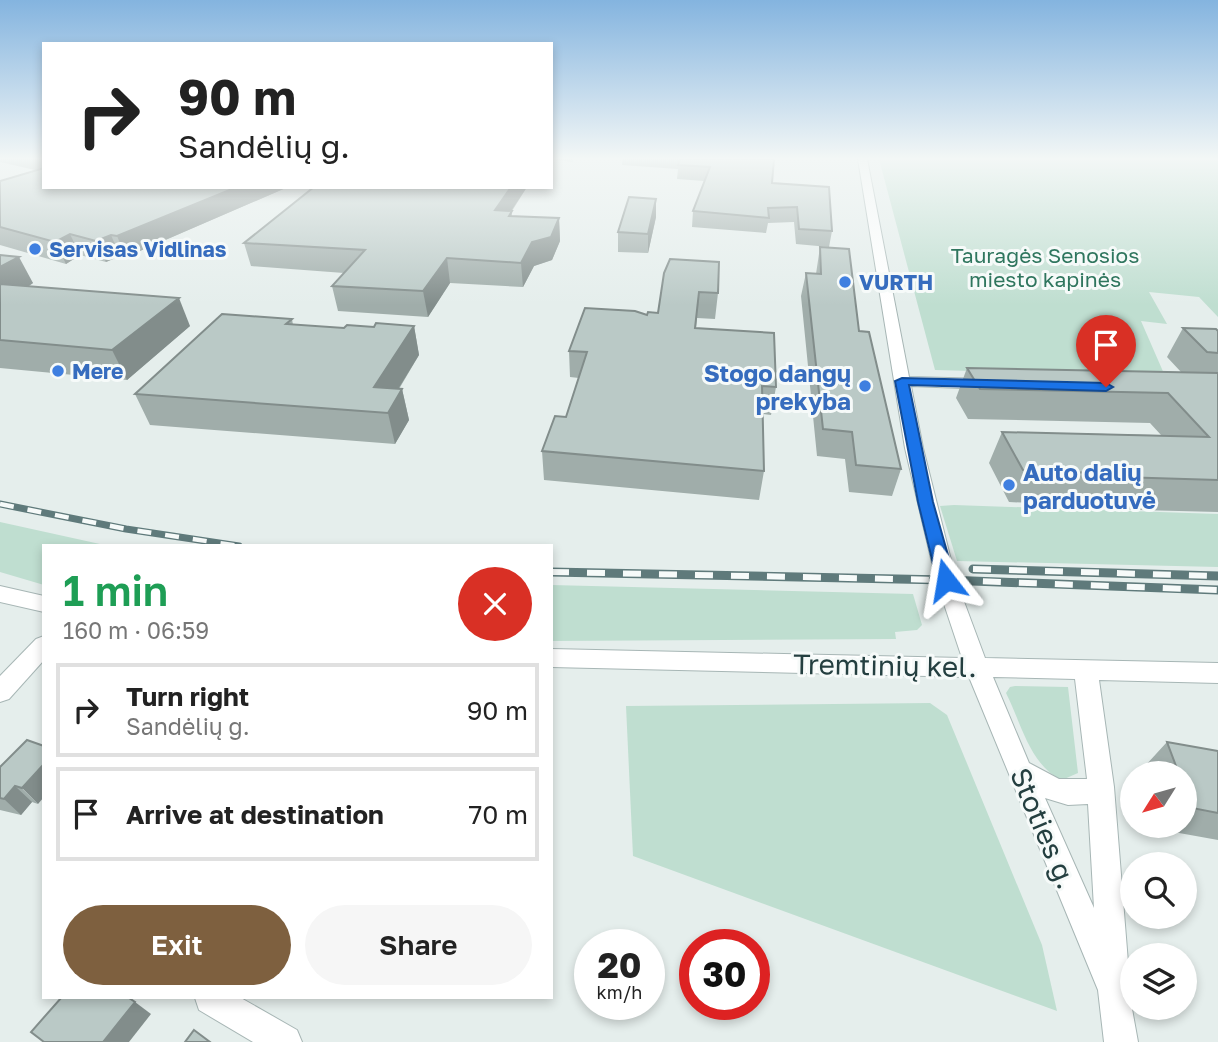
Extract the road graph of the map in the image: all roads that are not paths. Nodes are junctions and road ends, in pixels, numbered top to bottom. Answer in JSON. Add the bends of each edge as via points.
{"nodes":[{"id":1,"x":871,"y":208,"type":"edge"},
{"id":2,"x":902,"y":381,"type":"junction"},
{"id":3,"x":1000,"y":384,"type":"edge"},
{"id":4,"x":0,"y":594,"type":"edge"},
{"id":5,"x":42,"y":604,"type":"edge"},
{"id":6,"x":42,"y":647,"type":"edge"},
{"id":7,"x":553,"y":657,"type":"edge"},
{"id":8,"x":975,"y":666,"type":"junction"},
{"id":9,"x":1086,"y":669,"type":"junction"},
{"id":10,"x":1218,"y":673,"type":"edge"},
{"id":11,"x":0,"y":692,"type":"edge"},
{"id":12,"x":1020,"y":772,"type":"junction"},
{"id":13,"x":1101,"y":787,"type":"junction"},
{"id":14,"x":1114,"y":990,"type":"junction"},
{"id":15,"x":214,"y":999,"type":"edge"},
{"id":16,"x":285,"y":1042,"type":"edge"},
{"id":17,"x":1121,"y":1042,"type":"edge"}],
"edges":[{"from":1,"to":2,"type":"street","name":"Stoties g."},
{"from":2,"to":3,"type":"street"},
{"from":2,"to":8,"type":"street","name":"Stoties g.","via":[[926,502]]},
{"from":4,"to":5,"type":"street"},
{"from":6,"to":11,"type":"street"},
{"from":7,"to":8,"type":"street","name":"Tremtinių kel."},
{"from":8,"to":9,"type":"street","name":"Tremtinių kel."},
{"from":8,"to":12,"type":"street","name":"Stoties g."},
{"from":9,"to":10,"type":"street","name":"Tremtinių kel."},
{"from":9,"to":13,"type":"street","name":"Stoties g."},
{"from":12,"to":13,"type":"street","via":[[1050,790],[1084,794]]},
{"from":12,"to":14,"type":"street","name":"Stoties g."},
{"from":13,"to":14,"type":"street","name":"Stoties g."},
{"from":14,"to":17,"type":"street","name":"Stoties g."},
{"from":15,"to":16,"type":"street"}]}
